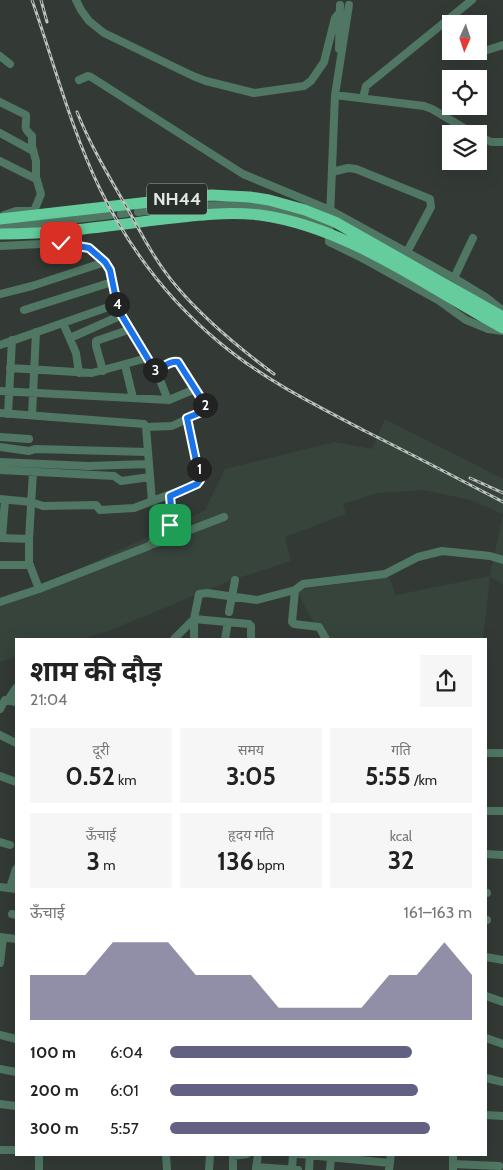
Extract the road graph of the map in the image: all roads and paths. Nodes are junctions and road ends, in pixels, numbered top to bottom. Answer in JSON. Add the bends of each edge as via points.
{"nodes":[{"id":1,"x":76,"y":0,"type":"edge"},
{"id":2,"x":472,"y":0,"type":"edge"},
{"id":3,"x":350,"y":2,"type":"edge"},
{"id":4,"x":338,"y":6,"type":"edge"},
{"id":5,"x":458,"y":15,"type":"edge"},
{"id":6,"x":442,"y":29,"type":"edge"},
{"id":7,"x":503,"y":44,"type":"edge"},
{"id":8,"x":488,"y":49,"type":"edge"},
{"id":9,"x":0,"y":56,"type":"edge"},
{"id":10,"x":340,"y":56,"type":"junction"},
{"id":11,"x":10,"y":64,"type":"dead end"},
{"id":12,"x":79,"y":80,"type":"dead end"},
{"id":13,"x":335,"y":95,"type":"junction"},
{"id":14,"x":363,"y":98,"type":"junction"},
{"id":15,"x":0,"y":102,"type":"edge"},
{"id":16,"x":458,"y":125,"type":"edge"},
{"id":17,"x":0,"y":133,"type":"edge"},
{"id":18,"x":487,"y":140,"type":"edge"},
{"id":19,"x":503,"y":142,"type":"edge"},
{"id":20,"x":33,"y":151,"type":"junction"},
{"id":21,"x":0,"y":161,"type":"edge"},
{"id":22,"x":332,"y":172,"type":"junction"},
{"id":23,"x":36,"y":179,"type":"junction"},
{"id":24,"x":330,"y":210,"type":"junction"},
{"id":25,"x":138,"y":212,"type":"dead end"},
{"id":26,"x":0,"y":215,"type":"edge"},
{"id":27,"x":111,"y":215,"type":"dead end"},
{"id":28,"x":0,"y":219,"type":"edge"},
{"id":29,"x":0,"y":226,"type":"edge"},
{"id":30,"x":329,"y":226,"type":"junction"},
{"id":31,"x":0,"y":234,"type":"edge"},
{"id":32,"x":473,"y":238,"type":"dead end"},
{"id":33,"x":0,"y":246,"type":"edge"},
{"id":34,"x":407,"y":252,"type":"junction"},
{"id":35,"x":105,"y":262,"type":"junction"},
{"id":36,"x":454,"y":278,"type":"junction"},
{"id":37,"x":112,"y":282,"type":"junction"},
{"id":38,"x":0,"y":294,"type":"edge"},
{"id":39,"x":117,"y":304,"type":"junction"},
{"id":40,"x":24,"y":310,"type":"dead end"},
{"id":41,"x":503,"y":311,"type":"edge"},
{"id":42,"x":122,"y":316,"type":"junction"},
{"id":43,"x":503,"y":317,"type":"edge"},
{"id":44,"x":64,"y":322,"type":"junction"},
{"id":45,"x":131,"y":329,"type":"junction"},
{"id":46,"x":503,"y":329,"type":"edge"},
{"id":47,"x":36,"y":332,"type":"junction"},
{"id":48,"x":70,"y":338,"type":"junction"},
{"id":49,"x":12,"y":340,"type":"junction"},
{"id":50,"x":0,"y":345,"type":"edge"},
{"id":51,"x":147,"y":358,"type":"junction"},
{"id":52,"x":124,"y":365,"type":"junction"},
{"id":53,"x":10,"y":368,"type":"junction"},
{"id":54,"x":35,"y":369,"type":"junction"},
{"id":55,"x":156,"y":370,"type":"junction"},
{"id":56,"x":103,"y":371,"type":"junction"},
{"id":57,"x":79,"y":372,"type":"junction"},
{"id":58,"x":195,"y":389,"type":"junction"},
{"id":59,"x":4,"y":391,"type":"edge"},
{"id":60,"x":34,"y":392,"type":"junction"},
{"id":61,"x":133,"y":398,"type":"junction"},
{"id":62,"x":168,"y":400,"type":"junction"},
{"id":63,"x":4,"y":414,"type":"edge"},
{"id":64,"x":32,"y":415,"type":"junction"},
{"id":65,"x":187,"y":418,"type":"junction"},
{"id":66,"x":146,"y":427,"type":"junction"},
{"id":67,"x":0,"y":437,"type":"edge"},
{"id":68,"x":29,"y":438,"type":"dead end"},
{"id":69,"x":0,"y":447,"type":"edge"},
{"id":70,"x":147,"y":452,"type":"junction"},
{"id":71,"x":0,"y":462,"type":"edge"},
{"id":72,"x":148,"y":464,"type":"junction"},
{"id":73,"x":0,"y":470,"type":"edge"},
{"id":74,"x":33,"y":472,"type":"junction"},
{"id":75,"x":150,"y":477,"type":"junction"},
{"id":76,"x":170,"y":496,"type":"junction"},
{"id":77,"x":3,"y":499,"type":"edge"},
{"id":78,"x":31,"y":502,"type":"junction"},
{"id":79,"x":152,"y":502,"type":"junction"},
{"id":80,"x":224,"y":517,"type":"dead end"},
{"id":81,"x":1,"y":538,"type":"edge"},
{"id":82,"x":29,"y":539,"type":"junction"},
{"id":83,"x":149,"y":546,"type":"junction"},
{"id":84,"x":503,"y":560,"type":"edge"},
{"id":85,"x":0,"y":565,"type":"edge"},
{"id":86,"x":30,"y":565,"type":"junction"},
{"id":87,"x":235,"y":580,"type":"dead end"},
{"id":88,"x":38,"y":589,"type":"junction"},
{"id":89,"x":295,"y":590,"type":"junction"},
{"id":90,"x":232,"y":596,"type":"junction"},
{"id":91,"x":0,"y":602,"type":"edge"},
{"id":92,"x":229,"y":612,"type":"dead end"},
{"id":93,"x":194,"y":619,"type":"junction"},
{"id":94,"x":228,"y":622,"type":"junction"},
{"id":95,"x":175,"y":638,"type":"edge"},
{"id":96,"x":194,"y":638,"type":"edge"},
{"id":97,"x":225,"y":638,"type":"edge"},
{"id":98,"x":251,"y":638,"type":"edge"},
{"id":99,"x":325,"y":638,"type":"edge"},
{"id":100,"x":15,"y":689,"type":"edge"},
{"id":101,"x":7,"y":700,"type":"edge"},
{"id":102,"x":0,"y":709,"type":"edge"},
{"id":103,"x":0,"y":735,"type":"edge"},
{"id":104,"x":15,"y":742,"type":"edge"},
{"id":105,"x":503,"y":752,"type":"edge"},
{"id":106,"x":487,"y":753,"type":"edge"},
{"id":107,"x":0,"y":776,"type":"edge"},
{"id":108,"x":15,"y":782,"type":"edge"},
{"id":109,"x":487,"y":811,"type":"edge"},
{"id":110,"x":503,"y":811,"type":"edge"},
{"id":111,"x":0,"y":842,"type":"edge"},
{"id":112,"x":10,"y":845,"type":"dead end"},
{"id":113,"x":487,"y":854,"type":"edge"},
{"id":114,"x":503,"y":855,"type":"edge"},
{"id":115,"x":15,"y":876,"type":"edge"},
{"id":116,"x":0,"y":887,"type":"edge"},
{"id":117,"x":13,"y":889,"type":"edge"},
{"id":118,"x":2,"y":937,"type":"edge"},
{"id":119,"x":15,"y":939,"type":"edge"},
{"id":120,"x":487,"y":957,"type":"edge"},
{"id":121,"x":503,"y":960,"type":"edge"},
{"id":122,"x":0,"y":963,"type":"edge"},
{"id":123,"x":487,"y":996,"type":"edge"},
{"id":124,"x":503,"y":1002,"type":"edge"},
{"id":125,"x":0,"y":1035,"type":"edge"},
{"id":126,"x":487,"y":1038,"type":"edge"},
{"id":127,"x":15,"y":1039,"type":"edge"},
{"id":128,"x":503,"y":1044,"type":"edge"},
{"id":129,"x":0,"y":1069,"type":"edge"},
{"id":130,"x":15,"y":1072,"type":"edge"},
{"id":131,"x":487,"y":1078,"type":"edge"},
{"id":132,"x":503,"y":1082,"type":"edge"},
{"id":133,"x":0,"y":1104,"type":"edge"},
{"id":134,"x":15,"y":1106,"type":"edge"},
{"id":135,"x":487,"y":1115,"type":"edge"},
{"id":136,"x":503,"y":1116,"type":"edge"},
{"id":137,"x":0,"y":1150,"type":"edge"},
{"id":138,"x":15,"y":1150,"type":"edge"},
{"id":139,"x":39,"y":1156,"type":"edge"},
{"id":140,"x":166,"y":1156,"type":"edge"},
{"id":141,"x":210,"y":1156,"type":"edge"},
{"id":142,"x":233,"y":1156,"type":"edge"},
{"id":143,"x":293,"y":1156,"type":"edge"},
{"id":144,"x":310,"y":1156,"type":"edge"},
{"id":145,"x":324,"y":1156,"type":"edge"},
{"id":146,"x":331,"y":1157,"type":"junction"},
{"id":147,"x":368,"y":1157,"type":"edge"},
{"id":148,"x":390,"y":1166,"type":"edge"},
{"id":149,"x":499,"y":1166,"type":"dead end"},
{"id":150,"x":453,"y":1167,"type":"edge"},
{"id":151,"x":256,"y":1168,"type":"edge"},
{"id":152,"x":39,"y":1170,"type":"edge"},
{"id":153,"x":167,"y":1170,"type":"edge"},
{"id":154,"x":209,"y":1170,"type":"edge"},
{"id":155,"x":233,"y":1170,"type":"edge"},
{"id":156,"x":292,"y":1170,"type":"edge"},
{"id":157,"x":298,"y":1170,"type":"edge"},
{"id":158,"x":309,"y":1170,"type":"edge"},
{"id":159,"x":330,"y":1170,"type":"edge"}],
"edges":[{"from":1,"to":4,"type":"street","via":[[90,21],[104,33],[206,81],[254,93],[298,88],[312,81],[324,62]]},
{"from":2,"to":5,"type":"street"},
{"from":3,"to":4,"type":"street"},
{"from":3,"to":10,"type":"street"},
{"from":4,"to":10,"type":"street"},
{"from":6,"to":14,"type":"street","via":[[366,86]]},
{"from":7,"to":8,"type":"street"},
{"from":9,"to":11,"type":"street"},
{"from":10,"to":13,"type":"street"},
{"from":12,"to":24,"type":"street","via":[[91,77],[243,174]]},
{"from":13,"to":14,"type":"street"},
{"from":13,"to":22,"type":"street"},
{"from":14,"to":16,"type":"street","via":[[424,106]]},
{"from":15,"to":20,"type":"street","via":[[26,115]]},
{"from":17,"to":20,"type":"street"},
{"from":18,"to":19,"type":"street"},
{"from":20,"to":23,"type":"street"},
{"from":21,"to":23,"type":"street"},
{"from":22,"to":24,"type":"street"},
{"from":22,"to":34,"type":"street","via":[[356,169],[430,199],[431,207]]},
{"from":23,"to":26,"type":"street","via":[[41,194],[34,211]]},
{"from":24,"to":30,"type":"street"},
{"from":24,"to":34,"type":"street"},
{"from":25,"to":30,"type":"street","via":[[225,205],[279,210]]},
{"from":27,"to":29,"type":"street"},
{"from":28,"to":43,"type":"highway","number":"NH44","via":[[190,197],[250,197],[288,204],[349,229]]},
{"from":30,"to":46,"type":"street","via":[[330,244],[438,300],[466,320],[488,329]]},
{"from":31,"to":46,"type":"highway","number":"NH44","via":[[41,233],[192,215],[260,215],[293,222],[347,242]]},
{"from":32,"to":36,"type":"street"},
{"from":33,"to":35,"type":"street","via":[[66,243],[89,248]]},
{"from":34,"to":36,"type":"street"},
{"from":35,"to":37,"type":"street"},
{"from":35,"to":38,"type":"street"},
{"from":36,"to":41,"type":"street"},
{"from":37,"to":39,"type":"street"},
{"from":37,"to":40,"type":"street"},
{"from":39,"to":42,"type":"street"},
{"from":39,"to":44,"type":"street"},
{"from":42,"to":45,"type":"street"},
{"from":42,"to":48,"type":"street"},
{"from":44,"to":47,"type":"street"},
{"from":44,"to":48,"type":"street"},
{"from":45,"to":51,"type":"street"},
{"from":45,"to":56,"type":"street","via":[[96,341]]},
{"from":47,"to":49,"type":"street"},
{"from":47,"to":54,"type":"street"},
{"from":48,"to":57,"type":"street"},
{"from":49,"to":50,"type":"street"},
{"from":49,"to":53,"type":"street"},
{"from":51,"to":52,"type":"street"},
{"from":51,"to":55,"type":"street"},
{"from":52,"to":56,"type":"street"},
{"from":52,"to":61,"type":"street"},
{"from":53,"to":54,"type":"street"},
{"from":53,"to":59,"type":"street"},
{"from":54,"to":57,"type":"street"},
{"from":54,"to":60,"type":"street"},
{"from":55,"to":58,"type":"street","via":[[170,362],[178,362]]},
{"from":55,"to":62,"type":"street"},
{"from":56,"to":57,"type":"street"},
{"from":58,"to":62,"type":"street"},
{"from":58,"to":65,"type":"street","via":[[206,408]]},
{"from":59,"to":60,"type":"street"},
{"from":59,"to":63,"type":"street"},
{"from":60,"to":61,"type":"street"},
{"from":60,"to":64,"type":"street"},
{"from":61,"to":62,"type":"street"},
{"from":63,"to":64,"type":"street"},
{"from":64,"to":66,"type":"street","via":[[143,423]]},
{"from":65,"to":66,"type":"street","via":[[169,426]]},
{"from":65,"to":76,"type":"street","via":[[200,480]]},
{"from":66,"to":70,"type":"street"},
{"from":67,"to":68,"type":"street"},
{"from":69,"to":70,"type":"street","via":[[29,451]]},
{"from":70,"to":72,"type":"street"},
{"from":71,"to":72,"type":"street","via":[[88,466]]},
{"from":72,"to":75,"type":"street"},
{"from":73,"to":74,"type":"street"},
{"from":74,"to":75,"type":"street","via":[[114,476],[121,480]]},
{"from":74,"to":78,"type":"street"},
{"from":75,"to":79,"type":"street"},
{"from":76,"to":79,"type":"street"},
{"from":76,"to":83,"type":"street","via":[[171,523]]},
{"from":77,"to":78,"type":"street"},
{"from":77,"to":81,"type":"street"},
{"from":78,"to":79,"type":"street","via":[[44,506],[97,505],[100,510],[132,509]]},
{"from":78,"to":82,"type":"street"},
{"from":80,"to":83,"type":"street"},
{"from":81,"to":82,"type":"street"},
{"from":82,"to":86,"type":"street"},
{"from":83,"to":88,"type":"street"},
{"from":84,"to":89,"type":"street","via":[[458,552],[436,552],[418,557],[385,574],[307,583]]},
{"from":85,"to":86,"type":"street"},
{"from":86,"to":88,"type":"street"},
{"from":87,"to":90,"type":"street"},
{"from":88,"to":91,"type":"street"},
{"from":89,"to":90,"type":"street","via":[[262,600]]},
{"from":89,"to":99,"type":"street","via":[[293,624],[319,627]]},
{"from":90,"to":92,"type":"street"},
{"from":90,"to":93,"type":"street","via":[[198,594]]},
{"from":93,"to":94,"type":"street"},
{"from":93,"to":95,"type":"street"},
{"from":93,"to":96,"type":"street"},
{"from":94,"to":97,"type":"street"},
{"from":94,"to":98,"type":"street","via":[[250,625]]},
{"from":100,"to":101,"type":"street"},
{"from":101,"to":102,"type":"street"},
{"from":103,"to":104,"type":"street"},
{"from":105,"to":106,"type":"street"},
{"from":107,"to":108,"type":"street"},
{"from":109,"to":110,"type":"street"},
{"from":111,"to":112,"type":"street"},
{"from":113,"to":114,"type":"street"},
{"from":115,"to":117,"type":"street"},
{"from":116,"to":117,"type":"street"},
{"from":118,"to":119,"type":"street"},
{"from":118,"to":122,"type":"street"},
{"from":120,"to":121,"type":"street"},
{"from":123,"to":124,"type":"street"},
{"from":125,"to":127,"type":"street"},
{"from":126,"to":128,"type":"street"},
{"from":129,"to":130,"type":"street"},
{"from":131,"to":132,"type":"street"},
{"from":133,"to":134,"type":"street"},
{"from":135,"to":136,"type":"street"},
{"from":137,"to":138,"type":"street"},
{"from":139,"to":152,"type":"street"},
{"from":140,"to":153,"type":"street"},
{"from":141,"to":154,"type":"street"},
{"from":142,"to":155,"type":"street"},
{"from":143,"to":156,"type":"street"},
{"from":144,"to":158,"type":"street"},
{"from":145,"to":146,"type":"street"},
{"from":146,"to":147,"type":"street"},
{"from":146,"to":159,"type":"street"},
{"from":147,"to":148,"type":"street"},
{"from":149,"to":150,"type":"street"},
{"from":151,"to":156,"type":"street"},
{"from":156,"to":157,"type":"street"}]}
